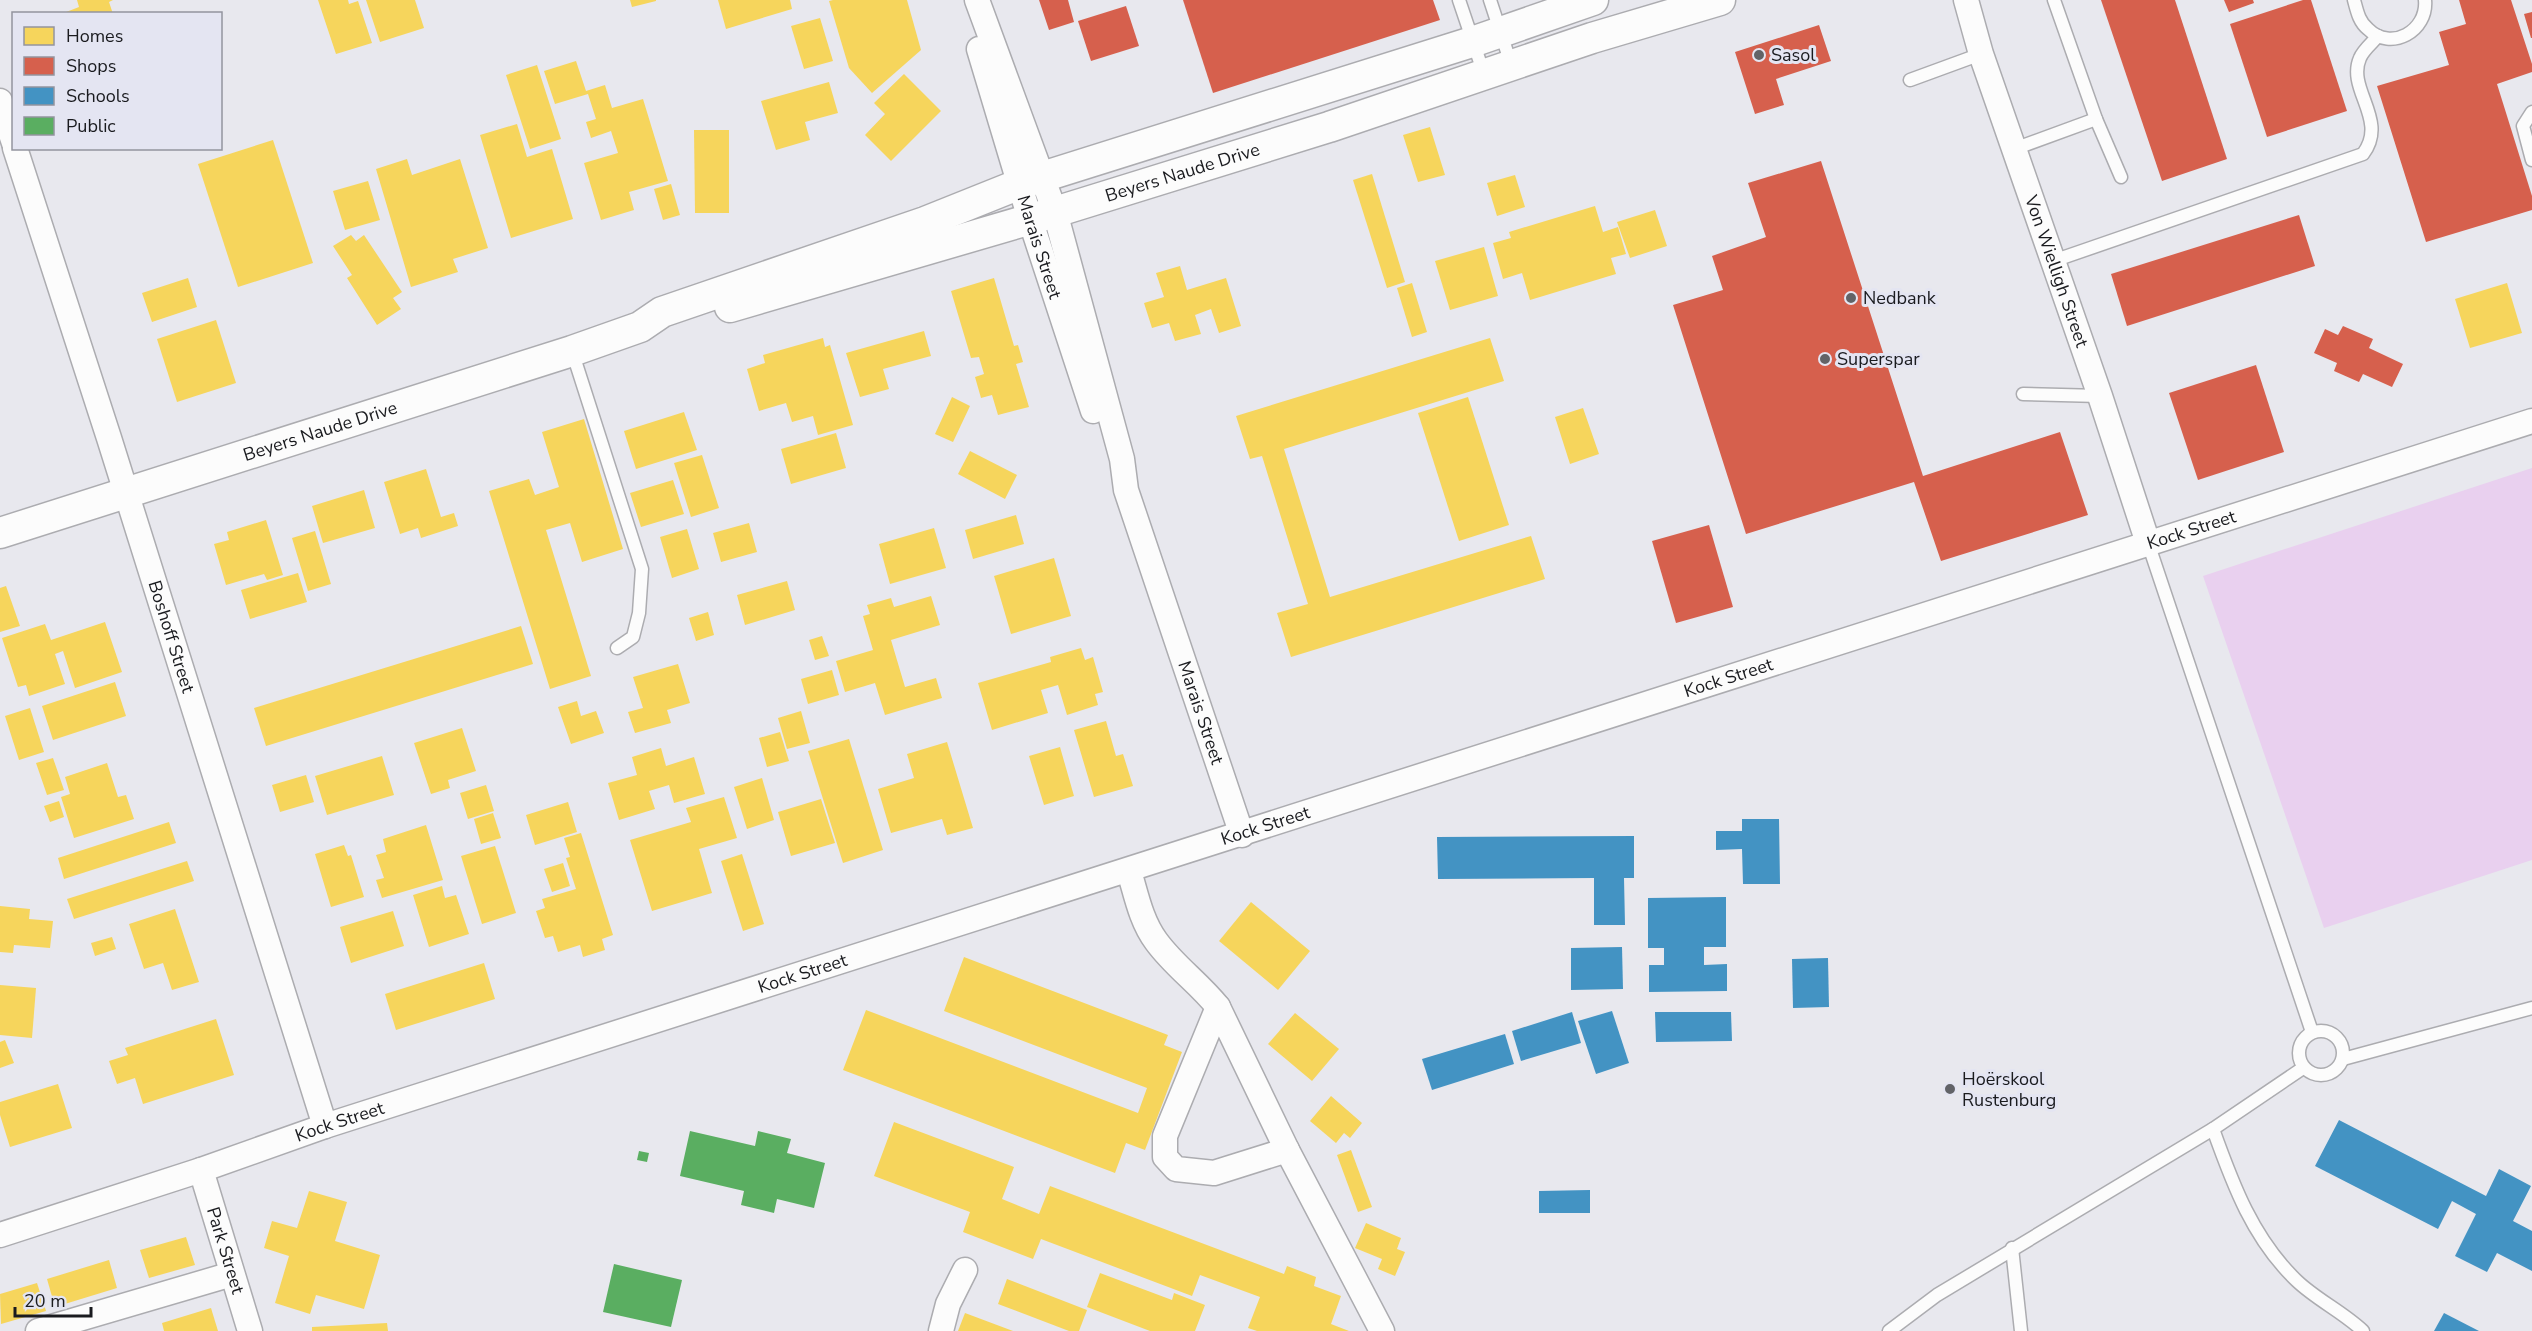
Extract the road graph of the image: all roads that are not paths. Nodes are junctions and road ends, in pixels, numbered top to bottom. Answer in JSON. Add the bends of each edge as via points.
{"nodes":[{"id":1,"x":964,"y":0,"type":"edge"},
{"id":2,"x":978,"y":0,"type":"edge"},
{"id":3,"x":1459,"y":0,"type":"edge"},
{"id":4,"x":1490,"y":0,"type":"edge"},
{"id":5,"x":1593,"y":0,"type":"edge"},
{"id":6,"x":1720,"y":0,"type":"edge"},
{"id":7,"x":1966,"y":0,"type":"edge"},
{"id":8,"x":2054,"y":0,"type":"edge"},
{"id":9,"x":2354,"y":0,"type":"edge"},
{"id":10,"x":2425,"y":0,"type":"edge"},
{"id":11,"x":1501,"y":32,"type":"junction"},
{"id":12,"x":2378,"y":36,"type":"junction"},
{"id":13,"x":1472,"y":42,"type":"junction"},
{"id":14,"x":1981,"y":54,"type":"junction"},
{"id":15,"x":1498,"y":69,"type":"junction"},
{"id":16,"x":1910,"y":80,"type":"dead end"},
{"id":17,"x":0,"y":101,"type":"edge"},
{"id":18,"x":2532,"y":112,"type":"edge"},
{"id":19,"x":2096,"y":119,"type":"junction"},
{"id":20,"x":12,"y":137,"type":"edge"},
{"id":21,"x":2014,"y":149,"type":"junction"},
{"id":22,"x":16,"y":150,"type":"edge"},
{"id":23,"x":2532,"y":160,"type":"edge"},
{"id":24,"x":2121,"y":177,"type":"dead end"},
{"id":25,"x":1031,"y":181,"type":"junction"},
{"id":26,"x":1043,"y":215,"type":"junction"},
{"id":27,"x":2053,"y":261,"type":"junction"},
{"id":28,"x":640,"y":327,"type":"junction"},
{"id":29,"x":572,"y":351,"type":"junction"},
{"id":30,"x":2023,"y":394,"type":"dead end"},
{"id":31,"x":2100,"y":396,"type":"junction"},
{"id":32,"x":2532,"y":421,"type":"edge"},
{"id":33,"x":125,"y":493,"type":"junction"},
{"id":34,"x":0,"y":533,"type":"edge"},
{"id":35,"x":2148,"y":543,"type":"junction"},
{"id":36,"x":617,"y":648,"type":"dead end"},
{"id":37,"x":1242,"y":835,"type":"junction"},
{"id":38,"x":1129,"y":871,"type":"junction"},
{"id":39,"x":1218,"y":1007,"type":"junction"},
{"id":40,"x":2532,"y":1008,"type":"edge"},
{"id":41,"x":2312,"y":1032,"type":"junction"},
{"id":42,"x":2343,"y":1059,"type":"junction"},
{"id":43,"x":2303,"y":1068,"type":"junction"},
{"id":44,"x":325,"y":1126,"type":"junction"},
{"id":45,"x":2213,"y":1129,"type":"junction"},
{"id":46,"x":1287,"y":1150,"type":"junction"},
{"id":47,"x":201,"y":1170,"type":"junction"},
{"id":48,"x":0,"y":1235,"type":"edge"},
{"id":49,"x":2012,"y":1248,"type":"junction"},
{"id":50,"x":965,"y":1270,"type":"dead end"},
{"id":51,"x":232,"y":1274,"type":"junction"},
{"id":52,"x":38,"y":1331,"type":"edge"},
{"id":53,"x":250,"y":1331,"type":"edge"},
{"id":54,"x":941,"y":1331,"type":"edge"},
{"id":55,"x":1382,"y":1331,"type":"edge"},
{"id":56,"x":1889,"y":1331,"type":"edge"},
{"id":57,"x":2021,"y":1331,"type":"edge"},
{"id":58,"x":2363,"y":1331,"type":"edge"}],
"edges":[{"from":1,"to":25,"type":"street","name":"Marais Street"},
{"from":2,"to":25,"type":"street","name":"Marais Street"},
{"from":3,"to":13,"type":"lane"},
{"from":4,"to":11,"type":"lane"},
{"from":5,"to":11,"type":"street","name":"Beyers Naude Drive"},
{"from":6,"to":15,"type":"street","name":"Beyers Naude Drive"},
{"from":7,"to":14,"type":"street","name":"Von Wielligh Street"},
{"from":8,"to":19,"type":"lane"},
{"from":9,"to":12,"type":"lane","via":[[2362,24]]},
{"from":10,"to":12,"type":"lane","via":[[2417,29],[2391,38]]},
{"from":11,"to":13,"type":"street","name":"Beyers Naude Drive"},
{"from":11,"to":15,"type":"lane"},
{"from":12,"to":27,"type":"lane","via":[[2360,58],[2358,70],[2373,128],[2370,145],[2363,154]]},
{"from":13,"to":15,"type":"lane"},
{"from":13,"to":25,"type":"street","name":"Beyers Naude Drive"},
{"from":14,"to":16,"type":"lane"},
{"from":14,"to":21,"type":"street","name":"Von Wielligh Street"},
{"from":15,"to":26,"type":"street","name":"Beyers Naude Drive","via":[[1329,127]]},
{"from":17,"to":20,"type":"street"},
{"from":18,"to":23,"type":"lane","via":[[2523,126]]},
{"from":19,"to":21,"type":"lane"},
{"from":19,"to":24,"type":"lane"},
{"from":21,"to":27,"type":"street","name":"Von Wielligh Street"},
{"from":22,"to":33,"type":"street","name":"Boshoff Street"},
{"from":25,"to":26,"type":"street","name":"Marais Street"},
{"from":25,"to":28,"type":"street","name":"Beyers Naude Drive","via":[[926,222],[662,312]]},
{"from":26,"to":28,"type":"street","name":"Beyers Naude Drive","via":[[679,321]]},
{"from":26,"to":37,"type":"street","name":"Marais Street","via":[[1122,459],[1126,490]]},
{"from":27,"to":31,"type":"street","name":"Von Wielligh Street"},
{"from":28,"to":29,"type":"street","name":"Beyers Naude Drive"},
{"from":29,"to":33,"type":"street","name":"Beyers Naude Drive"},
{"from":29,"to":36,"type":"lane","via":[[642,569],[633,637]]},
{"from":30,"to":31,"type":"lane"},
{"from":31,"to":35,"type":"street","name":"Von Wielligh Street"},
{"from":32,"to":35,"type":"street","name":"Kock Street"},
{"from":33,"to":34,"type":"street","name":"Beyers Naude Drive"},
{"from":33,"to":44,"type":"street","name":"Boshoff Street"},
{"from":35,"to":37,"type":"street","name":"Kock Street"},
{"from":35,"to":41,"type":"lane"},
{"from":37,"to":38,"type":"street","name":"Kock Street"},
{"from":38,"to":39,"type":"street","via":[[1144,922],[1155,941]]},
{"from":38,"to":44,"type":"street","name":"Kock Street"},
{"from":39,"to":46,"type":"street"},
{"from":39,"to":46,"type":"street","via":[[1165,1136],[1165,1157],[1176,1169],[1214,1173]]},
{"from":40,"to":42,"type":"lane"},
{"from":41,"to":42,"type":"lane","via":[[2336,1036],[2343,1046]]},
{"from":41,"to":43,"type":"lane","via":[[2301,1041],[2298,1055]]},
{"from":42,"to":43,"type":"lane","via":[[2337,1070],[2326,1076],[2313,1075]]},
{"from":43,"to":45,"type":"lane"},
{"from":44,"to":47,"type":"street","name":"Kock Street"},
{"from":45,"to":49,"type":"lane"},
{"from":45,"to":58,"type":"lane","via":[[2235,1190],[2273,1253],[2297,1281]]},
{"from":46,"to":55,"type":"street"},
{"from":47,"to":48,"type":"street","name":"Kock Street"},
{"from":47,"to":51,"type":"street","name":"Park Street"},
{"from":49,"to":56,"type":"lane"},
{"from":49,"to":57,"type":"lane"},
{"from":50,"to":54,"type":"street","via":[[948,1304]]},
{"from":51,"to":52,"type":"street"},
{"from":51,"to":53,"type":"street","name":"Park Street"}]}
